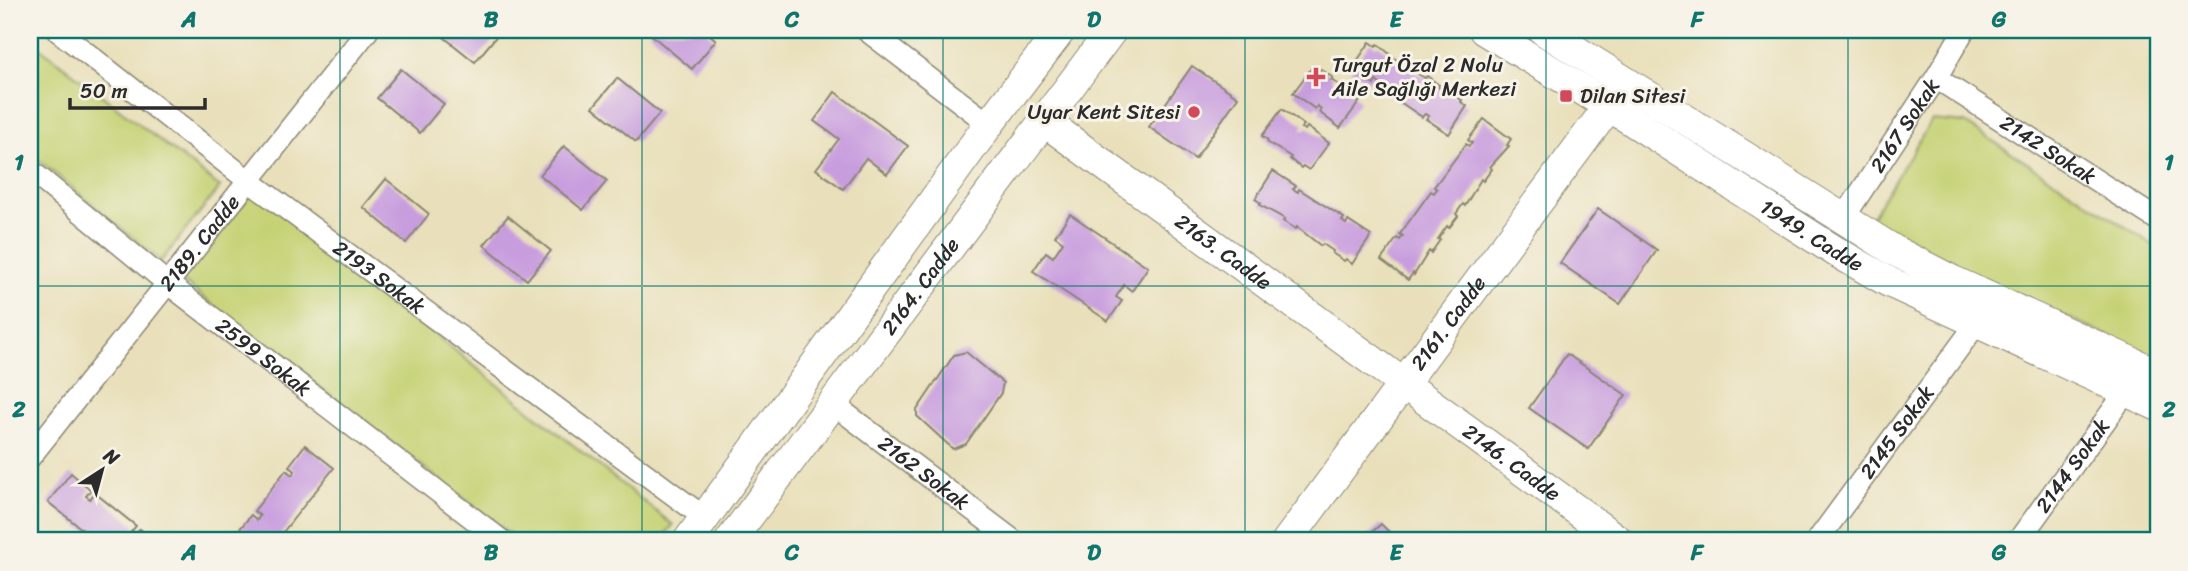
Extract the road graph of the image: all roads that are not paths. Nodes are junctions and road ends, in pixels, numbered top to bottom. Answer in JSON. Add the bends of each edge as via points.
{"nodes":[{"id":1,"x":57,"y":30,"type":"edge"},
{"id":2,"x":368,"y":30,"type":"edge"},
{"id":3,"x":866,"y":30,"type":"edge"},
{"id":4,"x":1061,"y":30,"type":"edge"},
{"id":5,"x":1112,"y":30,"type":"edge"},
{"id":6,"x":1484,"y":30,"type":"edge"},
{"id":7,"x":1543,"y":30,"type":"edge"},
{"id":8,"x":1964,"y":30,"type":"edge"},
{"id":9,"x":1936,"y":78,"type":"junction"},
{"id":10,"x":1609,"y":106,"type":"junction"},
{"id":11,"x":1044,"y":121,"type":"junction"},
{"id":12,"x":989,"y":124,"type":"junction"},
{"id":13,"x":30,"y":170,"type":"edge"},
{"id":14,"x":249,"y":181,"type":"junction"},
{"id":15,"x":1843,"y":219,"type":"junction"},
{"id":16,"x":2158,"y":220,"type":"edge"},
{"id":17,"x":166,"y":282,"type":"junction"},
{"id":18,"x":1983,"y":310,"type":"junction"},
{"id":19,"x":2158,"y":374,"type":"edge"},
{"id":20,"x":1404,"y":383,"type":"junction"},
{"id":21,"x":2126,"y":392,"type":"junction"},
{"id":22,"x":834,"y":404,"type":"junction"},
{"id":23,"x":2158,"y":406,"type":"edge"},
{"id":24,"x":30,"y":457,"type":"edge"},
{"id":25,"x":697,"y":530,"type":"edge"},
{"id":26,"x":502,"y":541,"type":"edge"},
{"id":27,"x":730,"y":541,"type":"edge"},
{"id":28,"x":1014,"y":541,"type":"edge"},
{"id":29,"x":1287,"y":541,"type":"edge"},
{"id":30,"x":1619,"y":541,"type":"edge"},
{"id":31,"x":1817,"y":541,"type":"edge"},
{"id":32,"x":2018,"y":541,"type":"edge"}],
"edges":[{"from":1,"to":14,"type":"street","name":"2193 Sokak"},
{"from":2,"to":14,"type":"street","name":"2189. Cadde"},
{"from":3,"to":12,"type":"street"},
{"from":4,"to":12,"type":"street","name":"2164. Cadde"},
{"from":5,"to":11,"type":"street","name":"2164. Cadde"},
{"from":6,"to":10,"type":"street","name":"1949. Cadde"},
{"from":7,"to":15,"type":"street","name":"1949. Cadde"},
{"from":8,"to":9,"type":"street","name":"2167 Sokak"},
{"from":9,"to":15,"type":"street","name":"2167 Sokak"},
{"from":9,"to":16,"type":"street","name":"2142 Sokak"},
{"from":10,"to":18,"type":"street","name":"1949. Cadde","via":[[1889,282]]},
{"from":10,"to":20,"type":"street","name":"2161. Cadde"},
{"from":11,"to":20,"type":"street","name":"2163. Cadde"},
{"from":11,"to":22,"type":"street","name":"2164. Cadde"},
{"from":12,"to":25,"type":"street","name":"2164. Cadde"},
{"from":13,"to":17,"type":"street","name":"2599 Sokak"},
{"from":14,"to":17,"type":"street","name":"2189. Cadde"},
{"from":14,"to":25,"type":"street","name":"2193 Sokak"},
{"from":15,"to":18,"type":"street","name":"1949. Cadde"},
{"from":17,"to":24,"type":"street","name":"2189. Cadde"},
{"from":17,"to":26,"type":"street","name":"2599 Sokak"},
{"from":18,"to":19,"type":"street","name":"1949. Cadde"},
{"from":18,"to":21,"type":"street","name":"1949. Cadde"},
{"from":18,"to":31,"type":"street","name":"2145 Sokak"},
{"from":20,"to":29,"type":"street","name":"2161. Cadde"},
{"from":20,"to":30,"type":"street","name":"2146. Cadde"},
{"from":21,"to":23,"type":"street","name":"1949. Cadde"},
{"from":21,"to":32,"type":"street","name":"2144 Sokak"},
{"from":22,"to":27,"type":"street","name":"2164. Cadde"},
{"from":22,"to":28,"type":"street","name":"2162 Sokak"}]}
